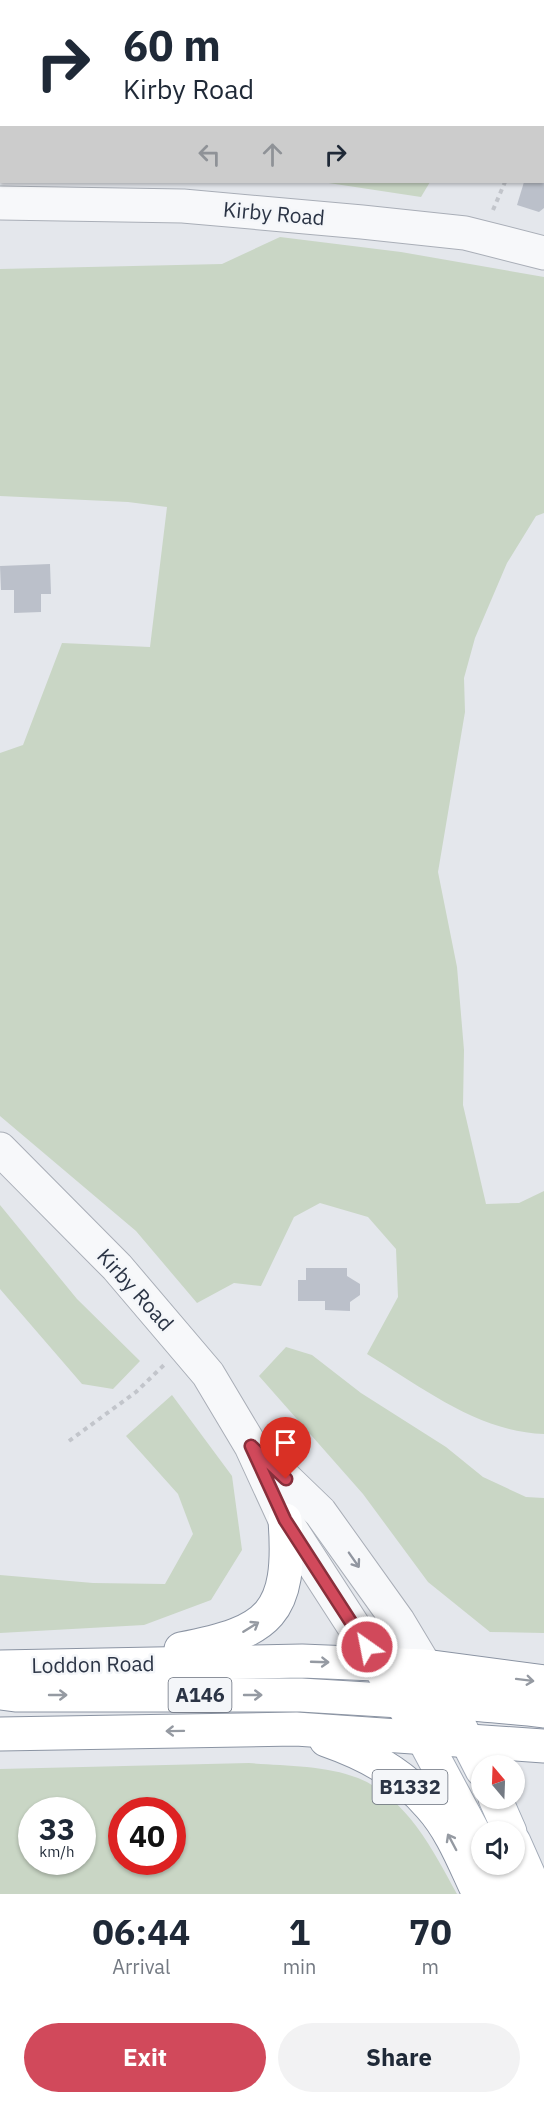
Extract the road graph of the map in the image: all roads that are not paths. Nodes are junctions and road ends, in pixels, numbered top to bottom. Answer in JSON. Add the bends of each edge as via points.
{"nodes":[{"id":1,"x":183,"y":194,"type":"edge"},
{"id":2,"x":0,"y":203,"type":"edge"},
{"id":3,"x":544,"y":254,"type":"edge"},
{"id":4,"x":0,"y":1149,"type":"edge"},
{"id":5,"x":251,"y":1446,"type":"junction"},
{"id":6,"x":285,"y":1520,"type":"junction"},
{"id":7,"x":93,"y":1665,"type":"junction"},
{"id":8,"x":0,"y":1667,"type":"edge"},
{"id":9,"x":544,"y":1682,"type":"edge"},
{"id":10,"x":417,"y":1691,"type":"junction"},
{"id":11,"x":0,"y":1693,"type":"edge"},
{"id":12,"x":544,"y":1711,"type":"edge"},
{"id":13,"x":296,"y":1729,"type":"junction"},
{"id":14,"x":0,"y":1734,"type":"edge"},
{"id":15,"x":467,"y":1739,"type":"junction"},
{"id":16,"x":544,"y":1746,"type":"edge"},
{"id":17,"x":475,"y":1755,"type":"edge"},
{"id":18,"x":471,"y":1821,"type":"edge"},
{"id":19,"x":525,"y":1867,"type":"edge"},
{"id":20,"x":495,"y":1875,"type":"edge"},
{"id":21,"x":480,"y":1894,"type":"edge"},
{"id":22,"x":504,"y":1894,"type":"edge"},
{"id":23,"x":537,"y":1894,"type":"edge"}],
"edges":[{"from":1,"to":2,"type":"street","name":"Kirby Road"},
{"from":1,"to":3,"type":"street","name":"Kirby Road","via":[[465,233]]},
{"from":4,"to":5,"type":"street","name":"Kirby Road","via":[[117,1267],[208,1374]]},
{"from":5,"to":6,"type":"street","name":"Kirby Road"},
{"from":5,"to":10,"type":"street","name":"Kirby Road","one_way":true,"via":[[320,1512],[398,1621]]},
{"from":7,"to":6,"type":"main road","one_way":true,"via":[[208,1644],[252,1628],[277,1604],[283,1588],[287,1570]]},
{"from":6,"to":10,"type":"street","name":"Kirby Road"},
{"from":7,"to":8,"type":"main road","name":"Loddon Road","number":"A146"},
{"from":7,"to":10,"type":"main road","name":"Loddon Road","number":"A146","one_way":true,"via":[[302,1661]]},
{"from":10,"to":9,"type":"main road","name":"Loddon Road","number":"A146","one_way":true,"via":[[478,1675]]},
{"from":11,"to":10,"type":"main road","number":"A146","one_way":true,"via":[[301,1695]]},
{"from":10,"to":12,"type":"main road","number":"A146"},
{"from":10,"to":13,"type":"main road","name":"Loddon Road","number":"A146"},
{"from":10,"to":15,"type":"main road","number":"B1332"},
{"from":10,"to":18,"type":"main road","number":"B1332"},
{"from":13,"to":14,"type":"main road","name":"Loddon Road","number":"A146","one_way":true},
{"from":21,"to":13,"type":"main road","number":"B1332","one_way":true,"via":[[431,1807],[401,1778],[358,1751]]},
{"from":15,"to":16,"type":"main road"},
{"from":15,"to":17,"type":"main road","number":"B1332"},
{"from":19,"to":23,"type":"main road"},
{"from":20,"to":22,"type":"main road"}]}
